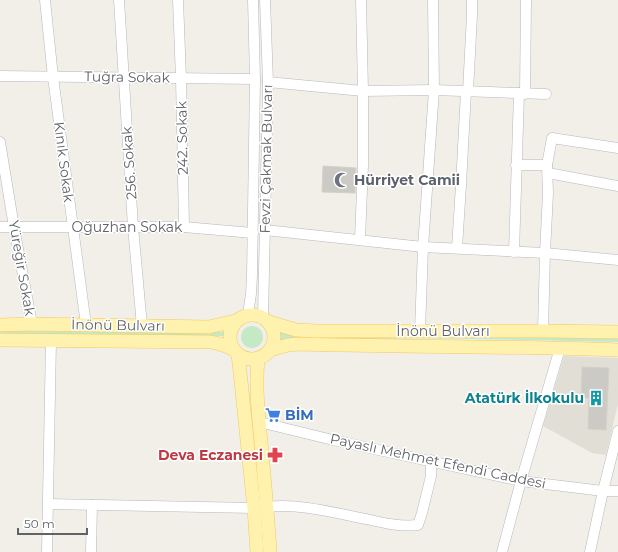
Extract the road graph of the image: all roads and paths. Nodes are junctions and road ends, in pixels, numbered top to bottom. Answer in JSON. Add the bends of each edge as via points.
{"nodes":[{"id":1,"x":45,"y":0,"type":"edge"},
{"id":2,"x":119,"y":0,"type":"edge"},
{"id":3,"x":178,"y":0,"type":"edge"},
{"id":4,"x":253,"y":0,"type":"edge"},
{"id":5,"x":265,"y":0,"type":"edge"},
{"id":6,"x":361,"y":0,"type":"edge"},
{"id":7,"x":433,"y":0,"type":"edge"},
{"id":8,"x":472,"y":0,"type":"edge"},
{"id":9,"x":526,"y":0,"type":"edge"},
{"id":10,"x":0,"y":76,"type":"edge"},
{"id":11,"x":53,"y":76,"type":"junction"},
{"id":12,"x":124,"y":78,"type":"junction"},
{"id":13,"x":181,"y":78,"type":"junction"},
{"id":14,"x":255,"y":80,"type":"junction"},
{"id":15,"x":268,"y":82,"type":"junction"},
{"id":16,"x":434,"y":90,"type":"junction"},
{"id":17,"x":363,"y":91,"type":"junction"},
{"id":18,"x":467,"y":91,"type":"junction"},
{"id":19,"x":522,"y":93,"type":"junction"},
{"id":20,"x":546,"y":94,"type":"dead end"},
{"id":21,"x":0,"y":142,"type":"edge"},
{"id":22,"x":618,"y":148,"type":"edge"},
{"id":23,"x":516,"y":165,"type":"junction"},
{"id":24,"x":547,"y":169,"type":"junction"},
{"id":25,"x":618,"y":186,"type":"edge"},
{"id":26,"x":14,"y":227,"type":"junction"},
{"id":27,"x":72,"y":227,"type":"junction"},
{"id":28,"x":133,"y":227,"type":"junction"},
{"id":29,"x":184,"y":227,"type":"junction"},
{"id":30,"x":0,"y":228,"type":"edge"},
{"id":31,"x":265,"y":230,"type":"junction"},
{"id":32,"x":253,"y":234,"type":"junction"},
{"id":33,"x":360,"y":240,"type":"junction"},
{"id":34,"x":423,"y":247,"type":"junction"},
{"id":35,"x":457,"y":248,"type":"junction"},
{"id":36,"x":514,"y":252,"type":"junction"},
{"id":37,"x":545,"y":253,"type":"junction"},
{"id":38,"x":618,"y":260,"type":"edge"},
{"id":39,"x":248,"y":314,"type":"junction"},
{"id":40,"x":266,"y":320,"type":"junction"},
{"id":41,"x":235,"y":321,"type":"junction"},
{"id":42,"x":0,"y":324,"type":"edge"},
{"id":43,"x":32,"y":324,"type":"junction"},
{"id":44,"x":86,"y":325,"type":"junction"},
{"id":45,"x":142,"y":326,"type":"junction"},
{"id":46,"x":420,"y":331,"type":"junction"},
{"id":47,"x":543,"y":331,"type":"junction"},
{"id":48,"x":618,"y":332,"type":"edge"},
{"id":49,"x":0,"y":340,"type":"edge"},
{"id":50,"x":51,"y":341,"type":"junction"},
{"id":51,"x":560,"y":348,"type":"junction"},
{"id":52,"x":270,"y":350,"type":"junction"},
{"id":53,"x":618,"y":350,"type":"edge"},
{"id":54,"x":235,"y":351,"type":"junction"},
{"id":55,"x":258,"y":358,"type":"junction"},
{"id":56,"x":259,"y":422,"type":"junction"},
{"id":57,"x":618,"y":431,"type":"edge"},
{"id":58,"x":431,"y":460,"type":"junction"},
{"id":59,"x":521,"y":481,"type":"junction"},
{"id":60,"x":618,"y":491,"type":"edge"},
{"id":61,"x":603,"y":492,"type":"junction"},
{"id":62,"x":48,"y":504,"type":"junction"},
{"id":63,"x":92,"y":505,"type":"junction"},
{"id":64,"x":268,"y":507,"type":"junction"},
{"id":65,"x":254,"y":508,"type":"junction"},
{"id":66,"x":47,"y":552,"type":"edge"},
{"id":67,"x":91,"y":552,"type":"edge"},
{"id":68,"x":257,"y":552,"type":"edge"},
{"id":69,"x":270,"y":552,"type":"edge"},
{"id":70,"x":502,"y":552,"type":"edge"},
{"id":71,"x":590,"y":552,"type":"edge"}],
"edges":[{"from":1,"to":11,"type":"street","name":"Kınık Sokak"},
{"from":2,"to":12,"type":"street","name":"256. Sokak"},
{"from":3,"to":13,"type":"street","name":"242. Sokak"},
{"from":4,"to":14,"type":"street","name":"Fevzi Çakmak Bulvarı"},
{"from":5,"to":15,"type":"street","name":"Fevzi Çakmak Bulvarı"},
{"from":6,"to":17,"type":"street"},
{"from":7,"to":16,"type":"street"},
{"from":8,"to":18,"type":"street"},
{"from":9,"to":19,"type":"street"},
{"from":10,"to":11,"type":"street","name":"Tuğra Sokak"},
{"from":11,"to":12,"type":"street","name":"Tuğra Sokak"},
{"from":11,"to":27,"type":"street","name":"Kınık Sokak"},
{"from":12,"to":13,"type":"street","name":"Tuğra Sokak"},
{"from":12,"to":28,"type":"street","name":"256. Sokak"},
{"from":13,"to":14,"type":"street","name":"Tuğra Sokak"},
{"from":13,"to":29,"type":"street","name":"242. Sokak"},
{"from":14,"to":32,"type":"street","name":"Fevzi Çakmak Bulvarı"},
{"from":15,"to":17,"type":"street"},
{"from":15,"to":31,"type":"street","name":"Fevzi Çakmak Bulvarı"},
{"from":16,"to":17,"type":"street"},
{"from":16,"to":18,"type":"street"},
{"from":16,"to":34,"type":"street"},
{"from":17,"to":33,"type":"street"},
{"from":18,"to":19,"type":"street"},
{"from":18,"to":35,"type":"street"},
{"from":19,"to":20,"type":"street"},
{"from":19,"to":23,"type":"street"},
{"from":21,"to":26,"type":"street","name":"Yüreğir Sokak"},
{"from":22,"to":24,"type":"street","via":[[552,138]]},
{"from":23,"to":24,"type":"street"},
{"from":23,"to":36,"type":"street"},
{"from":24,"to":25,"type":"street"},
{"from":24,"to":37,"type":"street"},
{"from":26,"to":27,"type":"street","name":"Oğuzhan Sokak"},
{"from":26,"to":30,"type":"street","name":"Oğuzhan Sokak"},
{"from":26,"to":43,"type":"street","name":"Yüreğir Sokak"},
{"from":27,"to":28,"type":"street","name":"Oğuzhan Sokak"},
{"from":27,"to":44,"type":"street","name":"Kınık Sokak"},
{"from":28,"to":29,"type":"street","name":"Oğuzhan Sokak"},
{"from":28,"to":45,"type":"street","name":"256. Sokak"},
{"from":29,"to":32,"type":"street","name":"Oğuzhan Sokak"},
{"from":31,"to":33,"type":"street"},
{"from":31,"to":40,"type":"street","name":"Fevzi Çakmak Bulvarı"},
{"from":32,"to":39,"type":"street","name":"Fevzi Çakmak Bulvarı","via":[[252,288]]},
{"from":33,"to":34,"type":"street"},
{"from":34,"to":35,"type":"street"},
{"from":34,"to":46,"type":"street"},
{"from":35,"to":36,"type":"street"},
{"from":36,"to":37,"type":"street"},
{"from":37,"to":38,"type":"street"},
{"from":37,"to":47,"type":"street"},
{"from":39,"to":40,"type":"main road"},
{"from":39,"to":41,"type":"main road"},
{"from":40,"to":46,"type":"main road","name":"İnönü Bulvarı","via":[[296,330],[310,331]]},
{"from":40,"to":52,"type":"main road","via":[[273,328],[274,336]]},
{"from":41,"to":45,"type":"main road","name":"İnönü Bulvarı","via":[[209,327]]},
{"from":41,"to":54,"type":"main road","via":[[230,335],[230,342]]},
{"from":42,"to":43,"type":"main road","name":"İnönü Bulvarı"},
{"from":43,"to":44,"type":"main road","name":"İnönü Bulvarı"},
{"from":44,"to":45,"type":"main road","name":"İnönü Bulvarı"},
{"from":46,"to":47,"type":"main road","name":"İnönü Bulvarı"},
{"from":47,"to":48,"type":"main road","name":"İnönü Bulvarı"},
{"from":49,"to":50,"type":"main road","name":"İnönü Bulvarı"},
{"from":50,"to":54,"type":"main road","name":"İnönü Bulvarı","via":[[211,342]]},
{"from":50,"to":62,"type":"street"},
{"from":51,"to":52,"type":"main road","via":[[297,344]]},
{"from":51,"to":53,"type":"main road"},
{"from":51,"to":59,"type":"street"},
{"from":52,"to":55,"type":"main road"},
{"from":54,"to":55,"type":"main road","via":[[244,358]]},
{"from":54,"to":65,"type":"main road","via":[[240,371]]},
{"from":55,"to":56,"type":"main road","via":[[256,386]]},
{"from":56,"to":58,"type":"street","name":"Payaslı Mehmet Efendi Caddesi"},
{"from":56,"to":64,"type":"main road"},
{"from":57,"to":61,"type":"street"},
{"from":58,"to":59,"type":"street","name":"Payaslı Mehmet Efendi Caddesi"},
{"from":58,"to":64,"type":"street","via":[[431,476],[418,525],[385,523],[315,509]]},
{"from":59,"to":61,"type":"street","name":"Payaslı Mehmet Efendi Caddesi"},
{"from":59,"to":70,"type":"street"},
{"from":60,"to":61,"type":"street","name":"Payaslı Mehmet Efendi Caddesi"},
{"from":61,"to":71,"type":"street"},
{"from":62,"to":63,"type":"street"},
{"from":62,"to":66,"type":"street"},
{"from":63,"to":65,"type":"street"},
{"from":63,"to":67,"type":"street"},
{"from":64,"to":69,"type":"main road"},
{"from":65,"to":68,"type":"main road"}]}
